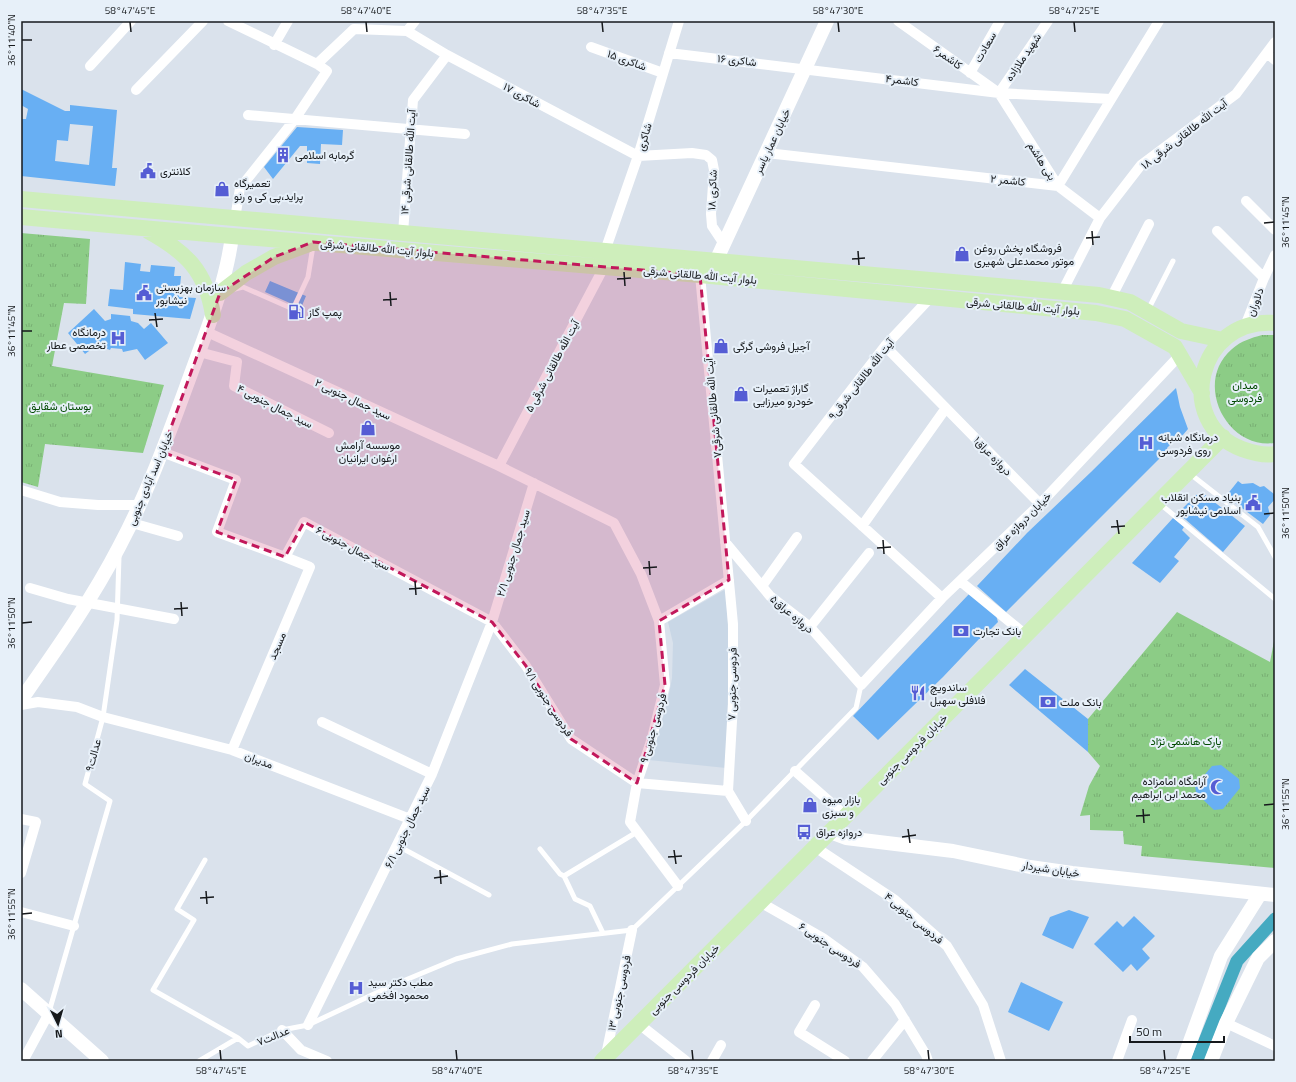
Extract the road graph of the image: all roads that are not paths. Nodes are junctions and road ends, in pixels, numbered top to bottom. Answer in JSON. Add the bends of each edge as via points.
{"nodes":[{"id":1,"x":132,"y":21,"type":"edge"},
{"id":2,"x":202,"y":21,"type":"edge"},
{"id":3,"x":228,"y":21,"type":"edge"},
{"id":4,"x":288,"y":21,"type":"edge"},
{"id":5,"x":415,"y":21,"type":"edge"},
{"id":6,"x":679,"y":21,"type":"edge"},
{"id":7,"x":827,"y":21,"type":"edge"},
{"id":8,"x":898,"y":21,"type":"edge"},
{"id":9,"x":1000,"y":21,"type":"edge"},
{"id":10,"x":1048,"y":21,"type":"edge"},
{"id":11,"x":1159,"y":21,"type":"edge"},
{"id":12,"x":407,"y":31,"type":"junction"},
{"id":13,"x":1275,"y":42,"type":"edge"},
{"id":14,"x":274,"y":45,"type":"junction"},
{"id":15,"x":591,"y":47,"type":"dead end"},
{"id":16,"x":669,"y":53,"type":"junction"},
{"id":17,"x":447,"y":55,"type":"junction"},
{"id":18,"x":1271,"y":57,"type":"edge"},
{"id":19,"x":317,"y":64,"type":"junction"},
{"id":20,"x":90,"y":66,"type":"dead end"},
{"id":21,"x":805,"y":68,"type":"junction"},
{"id":22,"x":663,"y":73,"type":"junction"},
{"id":23,"x":970,"y":73,"type":"junction"},
{"id":24,"x":136,"y":90,"type":"dead end"},
{"id":25,"x":999,"y":93,"type":"junction"},
{"id":26,"x":1111,"y":99,"type":"junction"},
{"id":27,"x":248,"y":115,"type":"dead end"},
{"id":28,"x":295,"y":119,"type":"junction"},
{"id":29,"x":410,"y":130,"type":"junction"},
{"id":30,"x":465,"y":134,"type":"dead end"},
{"id":31,"x":767,"y":153,"type":"junction"},
{"id":32,"x":638,"y":156,"type":"junction"},
{"id":33,"x":1058,"y":186,"type":"junction"},
{"id":34,"x":21,"y":199,"type":"edge"},
{"id":35,"x":1246,"y":201,"type":"dead end"},
{"id":36,"x":21,"y":217,"type":"edge"},
{"id":37,"x":1100,"y":218,"type":"junction"},
{"id":38,"x":235,"y":219,"type":"junction"},
{"id":39,"x":1149,"y":224,"type":"dead end"},
{"id":40,"x":142,"y":228,"type":"junction"},
{"id":41,"x":1275,"y":230,"type":"edge"},
{"id":42,"x":1217,"y":231,"type":"dead end"},
{"id":43,"x":403,"y":233,"type":"junction"},
{"id":44,"x":232,"y":236,"type":"junction"},
{"id":45,"x":314,"y":242,"type":"junction"},
{"id":46,"x":724,"y":244,"type":"junction"},
{"id":47,"x":1275,"y":255,"type":"edge"},
{"id":48,"x":605,"y":259,"type":"junction"},
{"id":49,"x":716,"y":261,"type":"junction"},
{"id":50,"x":1173,"y":261,"type":"dead end"},
{"id":51,"x":700,"y":275,"type":"junction"},
{"id":52,"x":1264,"y":278,"type":"junction"},
{"id":53,"x":1062,"y":292,"type":"junction"},
{"id":54,"x":220,"y":293,"type":"junction"},
{"id":55,"x":931,"y":297,"type":"junction"},
{"id":56,"x":1111,"y":298,"type":"junction"},
{"id":57,"x":1148,"y":311,"type":"junction"},
{"id":58,"x":213,"y":315,"type":"junction"},
{"id":59,"x":1275,"y":324,"type":"edge"},
{"id":60,"x":1245,"y":326,"type":"junction"},
{"id":61,"x":207,"y":332,"type":"junction"},
{"id":62,"x":1223,"y":340,"type":"junction"},
{"id":63,"x":885,"y":346,"type":"junction"},
{"id":64,"x":199,"y":352,"type":"junction"},
{"id":65,"x":1180,"y":355,"type":"junction"},
{"id":66,"x":1202,"y":393,"type":"junction"},
{"id":67,"x":946,"y":408,"type":"junction"},
{"id":68,"x":329,"y":433,"type":"dead end"},
{"id":69,"x":1223,"y":437,"type":"junction"},
{"id":70,"x":162,"y":452,"type":"junction"},
{"id":71,"x":1275,"y":454,"type":"edge"},
{"id":72,"x":499,"y":466,"type":"junction"},
{"id":73,"x":1188,"y":472,"type":"junction"},
{"id":74,"x":534,"y":483,"type":"junction"},
{"id":75,"x":21,"y":490,"type":"edge"},
{"id":76,"x":1158,"y":502,"type":"junction"},
{"id":77,"x":1040,"y":504,"type":"junction"},
{"id":78,"x":140,"y":505,"type":"junction"},
{"id":79,"x":132,"y":523,"type":"junction"},
{"id":80,"x":862,"y":526,"type":"junction"},
{"id":81,"x":178,"y":536,"type":"dead end"},
{"id":82,"x":797,"y":537,"type":"dead end"},
{"id":83,"x":726,"y":542,"type":"junction"},
{"id":84,"x":119,"y":548,"type":"junction"},
{"id":85,"x":869,"y":553,"type":"dead end"},
{"id":86,"x":285,"y":557,"type":"junction"},
{"id":87,"x":1275,"y":557,"type":"edge"},
{"id":88,"x":729,"y":580,"type":"junction"},
{"id":89,"x":960,"y":581,"type":"junction"},
{"id":90,"x":762,"y":586,"type":"junction"},
{"id":91,"x":30,"y":588,"type":"dead end"},
{"id":92,"x":942,"y":598,"type":"junction"},
{"id":93,"x":1275,"y":599,"type":"edge"},
{"id":94,"x":87,"y":603,"type":"junction"},
{"id":95,"x":117,"y":608,"type":"junction"},
{"id":96,"x":174,"y":619,"type":"dead end"},
{"id":97,"x":659,"y":621,"type":"junction"},
{"id":98,"x":492,"y":622,"type":"junction"},
{"id":99,"x":810,"y":627,"type":"junction"},
{"id":100,"x":1026,"y":635,"type":"junction"},
{"id":101,"x":861,"y":685,"type":"junction"},
{"id":102,"x":21,"y":700,"type":"edge"},
{"id":103,"x":21,"y":705,"type":"edge"},
{"id":104,"x":103,"y":717,"type":"junction"},
{"id":105,"x":322,"y":722,"type":"dead end"},
{"id":106,"x":232,"y":750,"type":"junction"},
{"id":107,"x":795,"y":771,"type":"junction"},
{"id":108,"x":432,"y":774,"type":"junction"},
{"id":109,"x":637,"y":783,"type":"junction"},
{"id":110,"x":728,"y":791,"type":"junction"},
{"id":111,"x":846,"y":816,"type":"junction"},
{"id":112,"x":21,"y":819,"type":"edge"},
{"id":113,"x":410,"y":819,"type":"junction"},
{"id":114,"x":746,"y":821,"type":"junction"},
{"id":115,"x":637,"y":832,"type":"junction"},
{"id":116,"x":830,"y":832,"type":"junction"},
{"id":117,"x":398,"y":846,"type":"junction"},
{"id":118,"x":815,"y":847,"type":"junction"},
{"id":119,"x":540,"y":849,"type":"dead end"},
{"id":120,"x":205,"y":860,"type":"dead end"},
{"id":121,"x":21,"y":873,"type":"edge"},
{"id":122,"x":564,"y":876,"type":"junction"},
{"id":123,"x":678,"y":886,"type":"junction"},
{"id":124,"x":1260,"y":894,"type":"junction"},
{"id":125,"x":489,"y":895,"type":"dead end"},
{"id":126,"x":1275,"y":895,"type":"edge"},
{"id":127,"x":760,"y":902,"type":"junction"},
{"id":128,"x":21,"y":912,"type":"edge"},
{"id":129,"x":74,"y":926,"type":"junction"},
{"id":130,"x":632,"y":930,"type":"junction"},
{"id":131,"x":603,"y":934,"type":"junction"},
{"id":132,"x":1275,"y":941,"type":"edge"},
{"id":133,"x":21,"y":989,"type":"edge"},
{"id":134,"x":815,"y":1005,"type":"dead end"},
{"id":135,"x":49,"y":1013,"type":"junction"},
{"id":136,"x":905,"y":1020,"type":"junction"},
{"id":137,"x":1132,"y":1020,"type":"dead end"},
{"id":138,"x":1226,"y":1023,"type":"junction"},
{"id":139,"x":639,"y":1024,"type":"junction"},
{"id":140,"x":308,"y":1025,"type":"junction"},
{"id":141,"x":282,"y":1030,"type":"junction"},
{"id":142,"x":238,"y":1038,"type":"junction"},
{"id":143,"x":721,"y":1045,"type":"dead end"},
{"id":144,"x":1275,"y":1046,"type":"edge"},
{"id":145,"x":604,"y":1059,"type":"edge"},
{"id":146,"x":22,"y":1061,"type":"edge"},
{"id":147,"x":102,"y":1061,"type":"edge"},
{"id":148,"x":199,"y":1061,"type":"edge"},
{"id":149,"x":328,"y":1061,"type":"edge"},
{"id":150,"x":686,"y":1061,"type":"edge"},
{"id":151,"x":712,"y":1061,"type":"edge"},
{"id":152,"x":845,"y":1061,"type":"edge"},
{"id":153,"x":872,"y":1061,"type":"edge"},
{"id":154,"x":928,"y":1061,"type":"edge"},
{"id":155,"x":1001,"y":1061,"type":"edge"},
{"id":156,"x":1117,"y":1061,"type":"edge"},
{"id":157,"x":1183,"y":1061,"type":"edge"},
{"id":158,"x":1211,"y":1061,"type":"edge"}],
"edges":[{"from":1,"to":20,"type":"street"},
{"from":2,"to":24,"type":"street"},
{"from":3,"to":14,"type":"street"},
{"from":4,"to":14,"type":"street"},
{"from":5,"to":12,"type":"street"},
{"from":6,"to":16,"type":"street","name":"شاکری"},
{"from":7,"to":21,"type":"street","name":"خیابان عمار یاسر"},
{"from":8,"to":23,"type":"street","name":"کاشمر۶"},
{"from":9,"to":23,"type":"street","name":"سعادت"},
{"from":10,"to":25,"type":"street","name":"شهید ملازاده"},
{"from":11,"to":26,"type":"street"},
{"from":12,"to":17,"type":"street","name":"شاکری ۱۷"},
{"from":12,"to":19,"type":"street","via":[[354,29]]},
{"from":13,"to":18,"type":"street","name":"آیت الله طالقانی شرقی ۱۸"},
{"from":14,"to":19,"type":"street"},
{"from":15,"to":22,"type":"street","name":"شاکری ۱۵"},
{"from":16,"to":21,"type":"street","name":"شاکری ۱۶"},
{"from":16,"to":22,"type":"street","name":"شاکری"},
{"from":17,"to":29,"type":"street","name":"آیت الله طالقانی شرقی ۱۴","via":[[413,100]]},
{"from":17,"to":32,"type":"street","name":"شاکری ۱۷"},
{"from":18,"to":37,"type":"street","name":"آیت الله طالقانی شرقی ۱۸","via":[[1236,94],[1141,165]]},
{"from":19,"to":28,"type":"street","via":[[327,71]]},
{"from":21,"to":25,"type":"street","name":"کاشمر۴"},
{"from":21,"to":31,"type":"street","name":"خیابان عمار یاسر"},
{"from":22,"to":32,"type":"street","name":"شاکری"},
{"from":23,"to":25,"type":"street","name":"کاشمر۶"},
{"from":25,"to":26,"type":"street","name":"کاشمر۴"},
{"from":25,"to":33,"type":"street","name":"بنی هاشم"},
{"from":26,"to":33,"type":"street"},
{"from":27,"to":28,"type":"street"},
{"from":28,"to":29,"type":"street"},
{"from":28,"to":38,"type":"street","via":[[240,188]]},
{"from":29,"to":30,"type":"street"},
{"from":29,"to":43,"type":"street","name":"آیت الله طالقانی شرقی ۱۴"},
{"from":31,"to":33,"type":"street","name":"کاشمر ۲"},
{"from":31,"to":46,"type":"street","name":"خیابان عمار یاسر"},
{"from":32,"to":46,"type":"street","name":"شاکری ۱۸","via":[[692,153],[710,157],[714,170],[712,226]]},
{"from":32,"to":48,"type":"street","name":"شاکری"},
{"from":33,"to":37,"type":"street","name":"بنی هاشم"},
{"from":34,"to":38,"type":"main road","name":"بلوار آیت الله طالقانی شرقی"},
{"from":35,"to":41,"type":"street"},
{"from":36,"to":40,"type":"main road","name":"بلوار آیت الله طالقانی شرقی"},
{"from":37,"to":53,"type":"street","name":"آیت الله طالقانی شرقی ۱۸"},
{"from":38,"to":43,"type":"main road","name":"بلوار آیت الله طالقانی شرقی"},
{"from":38,"to":44,"type":"main road"},
{"from":39,"to":56,"type":"street"},
{"from":40,"to":44,"type":"main road","name":"بلوار آیت الله طالقانی شرقی"},
{"from":40,"to":58,"type":"main road","via":[[172,245],[191,263],[210,294]]},
{"from":42,"to":52,"type":"street"},
{"from":43,"to":48,"type":"main road","name":"بلوار آیت الله طالقانی شرقی"},
{"from":44,"to":45,"type":"main road","name":"بلوار آیت الله طالقانی شرقی"},
{"from":44,"to":54,"type":"street","name":"خیابان اسد آبادی جنوبی"},
{"from":45,"to":48,"type":"main road","name":"بلوار آیت الله طالقانی شرقی"},
{"from":45,"to":54,"type":"main road","via":[[274,256]]},
{"from":45,"to":54,"type":"lane","via":[[308,277],[293,309],[243,286]]},
{"from":46,"to":49,"type":"street","name":"خیابان عمار یاسر"},
{"from":47,"to":52,"type":"street","name":"دلاوران"},
{"from":48,"to":49,"type":"main road","name":"بلوار آیت الله طالقانی شرقی"},
{"from":48,"to":51,"type":"main road","name":"بلوار آیت الله طالقانی شرقی"},
{"from":48,"to":72,"type":"street","name":"آیت الله طالقانی شرقی ۵"},
{"from":49,"to":53,"type":"main road","name":"بلوار آیت الله طالقانی شرقی"},
{"from":50,"to":57,"type":"lane"},
{"from":51,"to":55,"type":"main road","name":"بلوار آیت الله طالقانی شرقی"},
{"from":51,"to":83,"type":"street","name":"آیت الله طالقانی شرقی۷"},
{"from":52,"to":60,"type":"street","name":"دلاوران"},
{"from":53,"to":56,"type":"main road","name":"بلوار آیت الله طالقانی شرقی"},
{"from":54,"to":58,"type":"street","name":"خیابان اسد آبادی جنوبی"},
{"from":55,"to":63,"type":"street","name":"آیت الله طالقانی شرقی۹"},
{"from":55,"to":65,"type":"main road","name":"بلوار آیت الله طالقانی شرقی","via":[[1096,313],[1125,319],[1175,348]]},
{"from":56,"to":57,"type":"main road","name":"بلوار آیت الله طالقانی شرقی","via":[[1130,302]]},
{"from":57,"to":62,"type":"main road","name":"بلوار آیت الله طالقانی شرقی","via":[[1181,331]]},
{"from":58,"to":61,"type":"street","name":"خیابان اسد آبادی جنوبی"},
{"from":59,"to":60,"type":"main road","via":[[1264,322]]},
{"from":60,"to":62,"type":"main road"},
{"from":61,"to":64,"type":"street","name":"خیابان اسد آبادی جنوبی"},
{"from":61,"to":72,"type":"street","name":"سید جمال جنوبی ۲"},
{"from":62,"to":66,"type":"main road","via":[[1206,364],[1202,378]]},
{"from":63,"to":67,"type":"street","name":"دروازه عراق۱"},
{"from":63,"to":80,"type":"street","name":"آیت الله طالقانی شرقی۹","via":[[794,464]]},
{"from":64,"to":68,"type":"street","name":"سید جمال جنوبی ۴","via":[[237,362],[234,386]]},
{"from":64,"to":70,"type":"street","name":"خیابان اسد آبادی جنوبی"},
{"from":65,"to":66,"type":"main road","name":"بلوار آیت الله طالقانی شرقی"},
{"from":65,"to":77,"type":"street","name":"خیابان دروازه عراق"},
{"from":66,"to":69,"type":"main road","via":[[1205,410],[1212,425]]},
{"from":67,"to":77,"type":"street","name":"دروازه عراق۱"},
{"from":67,"to":80,"type":"street"},
{"from":69,"to":71,"type":"main road","via":[[1237,447],[1253,453]]},
{"from":69,"to":73,"type":"main road","name":"خیابان فردوسی جنوبی"},
{"from":70,"to":78,"type":"street","name":"خیابان اسد آبادی جنوبی"},
{"from":70,"to":86,"type":"street","via":[[236,480],[217,532]]},
{"from":72,"to":74,"type":"street","name":"فردوسی جنوبی ۹"},
{"from":73,"to":76,"type":"main road","name":"خیابان فردوسی جنوبی"},
{"from":73,"to":87,"type":"lane","via":[[1258,527]]},
{"from":74,"to":97,"type":"street","name":"فردوسی جنوبی ۹","via":[[614,523],[642,574]]},
{"from":74,"to":98,"type":"street","name":"سید جمال جنوبی ۲/۱"},
{"from":75,"to":78,"type":"street","via":[[60,502]]},
{"from":76,"to":93,"type":"lane"},
{"from":76,"to":100,"type":"main road","name":"خیابان فردوسی جنوبی"},
{"from":77,"to":89,"type":"street","name":"خیابان دروازه عراق"},
{"from":78,"to":79,"type":"street","name":"خیابان اسد آبادی جنوبی"},
{"from":79,"to":81,"type":"street"},
{"from":79,"to":84,"type":"street","name":"خیابان اسد آبادی جنوبی"},
{"from":80,"to":92,"type":"street"},
{"from":82,"to":90,"type":"street"},
{"from":83,"to":88,"type":"street","name":"فردوسی جنوبی ۷"},
{"from":83,"to":90,"type":"street","name":"دروازه عراق۵"},
{"from":84,"to":94,"type":"street","name":"خیابان اسد آبادی جنوبی"},
{"from":84,"to":95,"type":"lane","name":"عدالت۹"},
{"from":85,"to":99,"type":"street"},
{"from":86,"to":98,"type":"street","name":"سید جمال جنوبی ۶","via":[[304,522]]},
{"from":86,"to":106,"type":"street","name":"مسجد","via":[[310,567]]},
{"from":88,"to":97,"type":"street"},
{"from":88,"to":110,"type":"street","name":"فردوسی جنوبی ۷","via":[[733,624],[733,704]]},
{"from":89,"to":92,"type":"street","name":"خیابان دروازه عراق"},
{"from":89,"to":100,"type":"street"},
{"from":90,"to":99,"type":"street","name":"دروازه عراق۵","via":[[770,596]]},
{"from":91,"to":94,"type":"street"},
{"from":92,"to":101,"type":"street","name":"خیابان دروازه عراق"},
{"from":94,"to":95,"type":"street"},
{"from":94,"to":102,"type":"street","name":"خیابان اسد آبادی جنوبی"},
{"from":95,"to":96,"type":"street"},
{"from":95,"to":104,"type":"lane","name":"عدالت۹"},
{"from":97,"to":109,"type":"street","name":"فردوسی جنوبی ۹","via":[[665,685],[652,738]]},
{"from":98,"to":108,"type":"street","name":"سید جمال جنوبی ۶/۱"},
{"from":98,"to":109,"type":"street","name":"فردوسی جنوبی ۹/۱","via":[[526,666],[571,739]]},
{"from":99,"to":101,"type":"street","name":"دروازه عراق۵"},
{"from":100,"to":111,"type":"main road","name":"خیابان فردوسی جنوبی"},
{"from":101,"to":107,"type":"lane","via":[[856,708]]},
{"from":103,"to":104,"type":"street","name":"مدیران","via":[[38,702],[77,707]]},
{"from":104,"to":106,"type":"street","name":"مدیران"},
{"from":104,"to":129,"type":"lane","name":"عدالت۹","via":[[86,784],[110,801]]},
{"from":105,"to":108,"type":"street"},
{"from":106,"to":113,"type":"street","name":"مدیران"},
{"from":107,"to":111,"type":"street"},
{"from":107,"to":114,"type":"lane"},
{"from":108,"to":113,"type":"street","name":"سید جمال جنوبی ۶/۱"},
{"from":109,"to":110,"type":"street"},
{"from":109,"to":115,"type":"street","name":"فردوسی جنوبی ۹","via":[[630,822]]},
{"from":110,"to":114,"type":"street"},
{"from":111,"to":116,"type":"main road","name":"خیابان فردوسی جنوبی"},
{"from":112,"to":121,"type":"street","via":[[36,822]]},
{"from":113,"to":117,"type":"street","name":"سید جمال جنوبی ۶/۱"},
{"from":114,"to":123,"type":"lane"},
{"from":115,"to":122,"type":"lane"},
{"from":115,"to":123,"type":"street","name":"فردوسی جنوبی ۹"},
{"from":116,"to":118,"type":"main road","name":"خیابان فردوسی جنوبی"},
{"from":116,"to":124,"type":"street","name":"خیابان شیردار","via":[[846,838],[953,851],[1030,867]]},
{"from":117,"to":125,"type":"lane"},
{"from":117,"to":140,"type":"street","name":"سید جمال جنوبی ۶/۱"},
{"from":118,"to":127,"type":"main road","name":"خیابان فردوسی جنوبی"},
{"from":118,"to":155,"type":"street","name":"فردوسی جنوبی ۴","via":[[895,900],[947,946],[983,1005]]},
{"from":119,"to":122,"type":"lane"},
{"from":120,"to":142,"type":"lane","via":[[177,909],[194,920],[154,990]]},
{"from":122,"to":131,"type":"lane","via":[[575,899],[590,906]]},
{"from":123,"to":130,"type":"lane"},
{"from":124,"to":126,"type":"street","name":"خیابان شیردار"},
{"from":124,"to":157,"type":"street","via":[[1221,956]]},
{"from":127,"to":136,"type":"street","name":"فردوسی جنوبی ۶","via":[[823,938],[863,967],[895,1004]]},
{"from":127,"to":139,"type":"main road","name":"خیابان فردوسی جنوبی"},
{"from":128,"to":129,"type":"street"},
{"from":129,"to":135,"type":"lane","name":"عدالت۹"},
{"from":130,"to":131,"type":"lane","name":"عدالت۷"},
{"from":130,"to":145,"type":"street","name":"فردوسی جنوبی ۱۳"},
{"from":131,"to":140,"type":"lane","name":"عدالت۷","via":[[512,944],[456,959]]},
{"from":132,"to":138,"type":"street","via":[[1258,958]]},
{"from":133,"to":135,"type":"street"},
{"from":134,"to":152,"type":"street","via":[[799,1032]]},
{"from":135,"to":146,"type":"street"},
{"from":135,"to":147,"type":"street"},
{"from":136,"to":153,"type":"street"},
{"from":136,"to":154,"type":"street","name":"فردوسی جنوبی ۶"},
{"from":137,"to":156,"type":"street"},
{"from":138,"to":144,"type":"street"},
{"from":138,"to":158,"type":"street"},
{"from":139,"to":145,"type":"main road","name":"خیابان فردوسی جنوبی"},
{"from":139,"to":150,"type":"street"},
{"from":140,"to":141,"type":"lane","name":"عدالت۷"},
{"from":141,"to":142,"type":"lane","name":"عدالت۷","via":[[248,1046]]},
{"from":141,"to":149,"type":"street","via":[[301,1050]]},
{"from":142,"to":148,"type":"lane"},
{"from":143,"to":151,"type":"street"}]}
